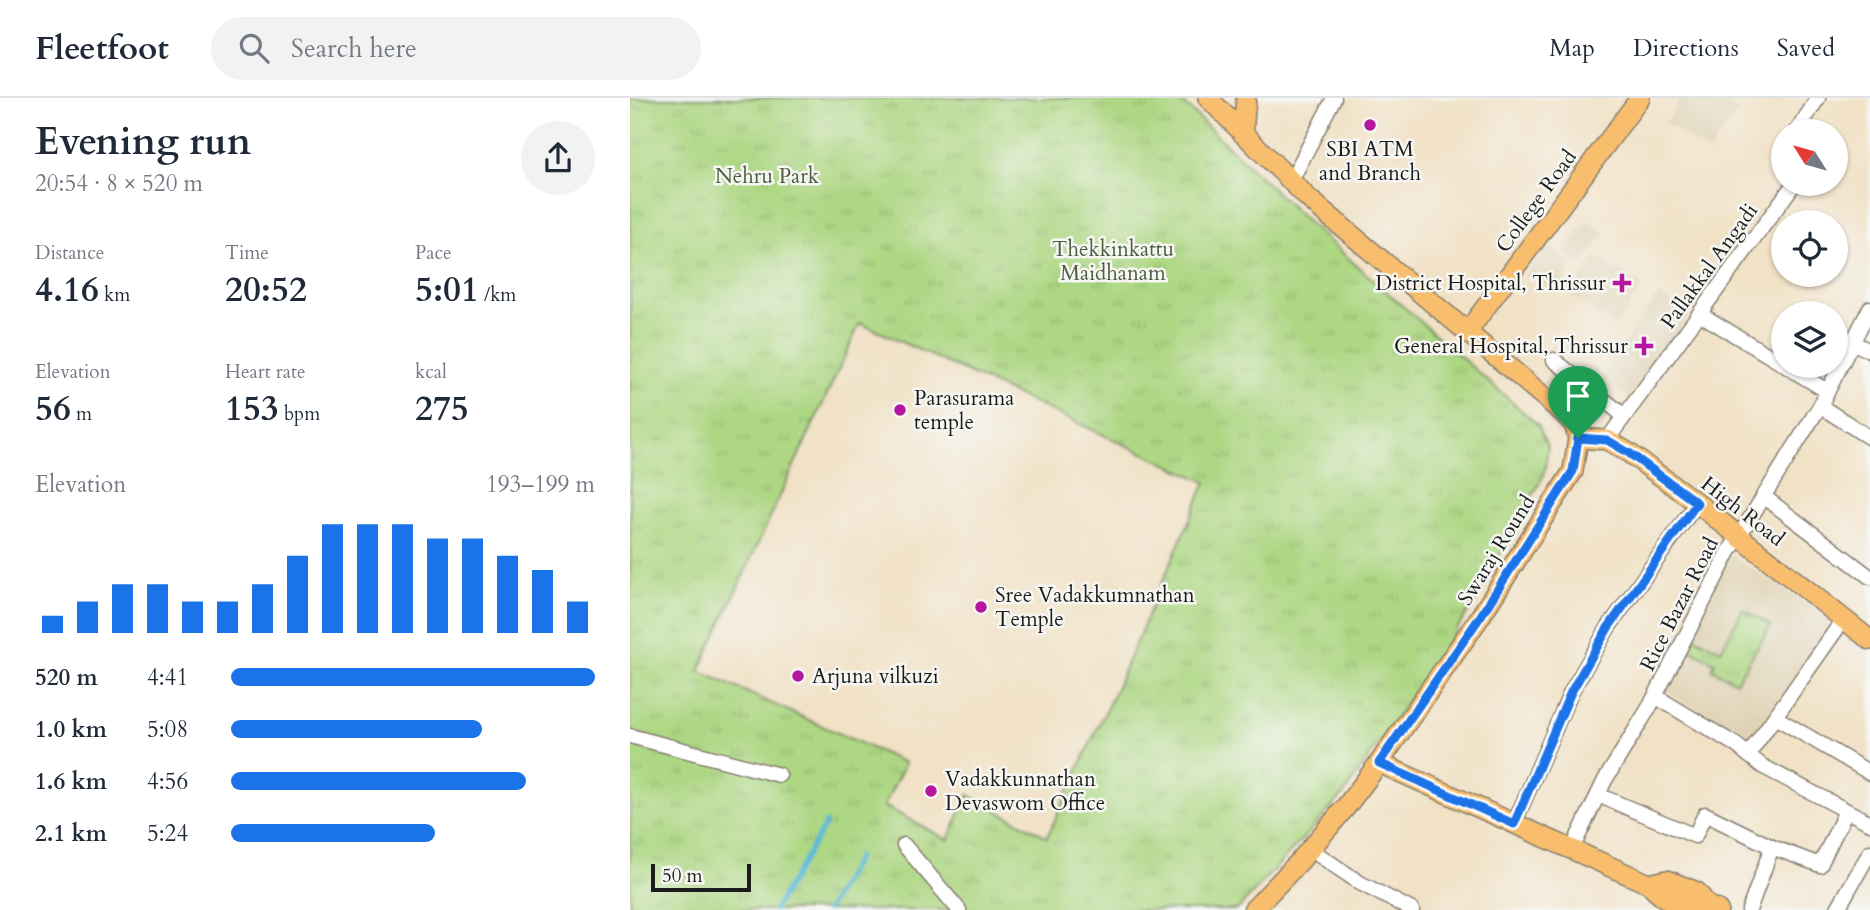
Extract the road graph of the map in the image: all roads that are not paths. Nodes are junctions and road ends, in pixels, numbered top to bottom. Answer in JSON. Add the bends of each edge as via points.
{"nodes":[{"id":1,"x":1208,"y":98,"type":"edge"},
{"id":2,"x":1246,"y":98,"type":"edge"},
{"id":3,"x":1334,"y":98,"type":"edge"},
{"id":4,"x":1640,"y":98,"type":"edge"},
{"id":5,"x":1818,"y":98,"type":"edge"},
{"id":6,"x":1805,"y":119,"type":"edge"},
{"id":7,"x":1243,"y":134,"type":"junction"},
{"id":8,"x":1291,"y":181,"type":"junction"},
{"id":9,"x":1785,"y":196,"type":"edge"},
{"id":10,"x":1870,"y":308,"type":"edge"},
{"id":11,"x":1700,"y":314,"type":"junction"},
{"id":12,"x":1468,"y":331,"type":"junction"},
{"id":13,"x":1853,"y":342,"type":"junction"},
{"id":14,"x":1870,"y":351,"type":"edge"},
{"id":15,"x":1771,"y":357,"type":"edge"},
{"id":16,"x":1554,"y":360,"type":"dead end"},
{"id":17,"x":1806,"y":378,"type":"edge"},
{"id":18,"x":1828,"y":391,"type":"junction"},
{"id":19,"x":1820,"y":406,"type":"junction"},
{"id":20,"x":1623,"y":415,"type":"junction"},
{"id":21,"x":1578,"y":438,"type":"junction"},
{"id":22,"x":1870,"y":438,"type":"edge"},
{"id":23,"x":1607,"y":440,"type":"junction"},
{"id":24,"x":1763,"y":496,"type":"junction"},
{"id":25,"x":1697,"y":503,"type":"junction"},
{"id":26,"x":1738,"y":535,"type":"junction"},
{"id":27,"x":1870,"y":578,"type":"edge"},
{"id":28,"x":1843,"y":620,"type":"junction"},
{"id":29,"x":1870,"y":640,"type":"edge"},
{"id":30,"x":1655,"y":696,"type":"junction"},
{"id":31,"x":1775,"y":717,"type":"junction"},
{"id":32,"x":630,"y":736,"type":"edge"},
{"id":33,"x":1748,"y":755,"type":"junction"},
{"id":34,"x":1379,"y":763,"type":"junction"},
{"id":35,"x":1870,"y":773,"type":"edge"},
{"id":36,"x":779,"y":775,"type":"dead end"},
{"id":37,"x":1598,"y":795,"type":"junction"},
{"id":38,"x":1846,"y":811,"type":"junction"},
{"id":39,"x":1870,"y":823,"type":"edge"},
{"id":40,"x":1514,"y":824,"type":"junction"},
{"id":41,"x":904,"y":845,"type":"dead end"},
{"id":42,"x":1772,"y":847,"type":"junction"},
{"id":43,"x":1310,"y":849,"type":"junction"},
{"id":44,"x":1572,"y":849,"type":"junction"},
{"id":45,"x":1870,"y":852,"type":"edge"},
{"id":46,"x":1650,"y":884,"type":"junction"},
{"id":47,"x":1673,"y":906,"type":"edge"},
{"id":48,"x":1713,"y":908,"type":"edge"},
{"id":49,"x":959,"y":910,"type":"edge"},
{"id":50,"x":1253,"y":910,"type":"edge"},
{"id":51,"x":1412,"y":910,"type":"edge"},
{"id":52,"x":1749,"y":910,"type":"edge"},
{"id":53,"x":1837,"y":910,"type":"edge"}],
"edges":[{"from":1,"to":7,"type":"main road"},
{"from":2,"to":7,"type":"main road"},
{"from":3,"to":8,"type":"street"},
{"from":4,"to":12,"type":"main road","name":"College Road"},
{"from":5,"to":6,"type":"street"},
{"from":7,"to":8,"type":"main road"},
{"from":8,"to":12,"type":"main road"},
{"from":9,"to":11,"type":"street","name":"Pallakkal Angadi"},
{"from":10,"to":13,"type":"street","name":"Rice Bazar Road"},
{"from":11,"to":15,"type":"street"},
{"from":11,"to":20,"type":"street","name":"Pallakkal Angadi"},
{"from":12,"to":21,"type":"main road","via":[[1562,412],[1574,424]]},
{"from":13,"to":14,"type":"street"},
{"from":13,"to":18,"type":"street","name":"Rice Bazar Road"},
{"from":16,"to":20,"type":"street"},
{"from":17,"to":18,"type":"street"},
{"from":18,"to":19,"type":"street","name":"Rice Bazar Road"},
{"from":19,"to":22,"type":"street"},
{"from":19,"to":24,"type":"street","name":"Rice Bazar Road"},
{"from":20,"to":23,"type":"street","name":"Pallakkal Angadi"},
{"from":21,"to":23,"type":"main road","name":"High Road"},
{"from":21,"to":34,"type":"main road","name":"Swaraj Round","via":[[1573,471]]},
{"from":23,"to":25,"type":"main road","name":"High Road"},
{"from":24,"to":26,"type":"street","name":"Rice Bazar Road"},
{"from":24,"to":27,"type":"street"},
{"from":25,"to":26,"type":"main road","name":"High Road"},
{"from":25,"to":40,"type":"street","via":[[1608,628],[1571,692]]},
{"from":26,"to":28,"type":"main road","name":"High Road"},
{"from":26,"to":30,"type":"street","name":"Rice Bazar Road"},
{"from":28,"to":29,"type":"main road","name":"High Road"},
{"from":28,"to":31,"type":"street"},
{"from":30,"to":33,"type":"street"},
{"from":30,"to":37,"type":"street","name":"Rice Bazar Road"},
{"from":31,"to":33,"type":"street"},
{"from":31,"to":35,"type":"street"},
{"from":32,"to":36,"type":"street"},
{"from":33,"to":38,"type":"street"},
{"from":34,"to":40,"type":"main road"},
{"from":34,"to":43,"type":"main road","name":"Swaraj Round"},
{"from":37,"to":42,"type":"street","via":[[1695,836],[1705,814]]},
{"from":37,"to":44,"type":"street","name":"Rice Bazar Road"},
{"from":38,"to":39,"type":"street"},
{"from":38,"to":42,"type":"street","via":[[1820,865]]},
{"from":40,"to":44,"type":"main road"},
{"from":41,"to":49,"type":"street"},
{"from":42,"to":52,"type":"street"},
{"from":43,"to":50,"type":"main road","name":"Swaraj Round"},
{"from":43,"to":51,"type":"street","via":[[1360,883]]},
{"from":44,"to":46,"type":"main road"},
{"from":45,"to":53,"type":"street"},
{"from":46,"to":47,"type":"main road"},
{"from":46,"to":48,"type":"main road","via":[[1667,880],[1697,892]]},
{"from":47,"to":48,"type":"main road"}]}
